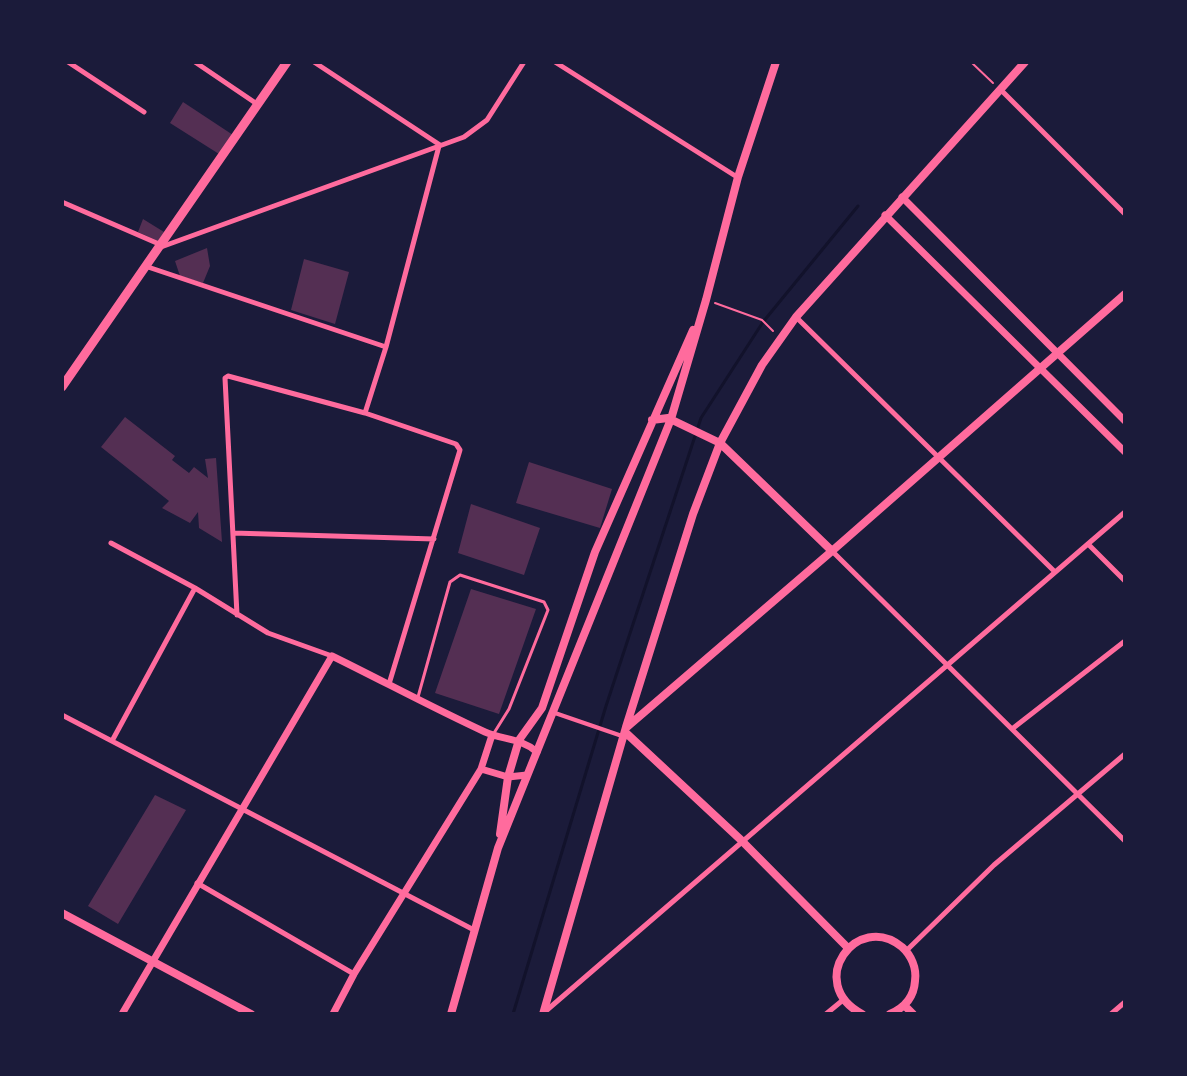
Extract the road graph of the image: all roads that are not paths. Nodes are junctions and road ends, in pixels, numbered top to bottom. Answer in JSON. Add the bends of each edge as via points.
{"nodes":[{"id":1,"x":68,"y":62,"type":"edge"},
{"id":2,"x":195,"y":62,"type":"edge"},
{"id":3,"x":287,"y":62,"type":"edge"},
{"id":4,"x":314,"y":62,"type":"edge"},
{"id":5,"x":524,"y":62,"type":"edge"},
{"id":6,"x":555,"y":62,"type":"edge"},
{"id":7,"x":776,"y":62,"type":"edge"},
{"id":8,"x":1025,"y":62,"type":"edge"},
{"id":9,"x":1000,"y":89,"type":"junction"},
{"id":10,"x":258,"y":104,"type":"junction"},
{"id":11,"x":144,"y":112,"type":"dead end"},
{"id":12,"x":440,"y":145,"type":"junction"},
{"id":13,"x":738,"y":177,"type":"junction"},
{"id":14,"x":902,"y":197,"type":"junction"},
{"id":15,"x":62,"y":202,"type":"edge"},
{"id":16,"x":1125,"y":214,"type":"edge"},
{"id":17,"x":885,"y":215,"type":"junction"},
{"id":18,"x":159,"y":247,"type":"junction"},
{"id":19,"x":145,"y":266,"type":"junction"},
{"id":20,"x":1125,"y":294,"type":"edge"},
{"id":21,"x":706,"y":300,"type":"junction"},
{"id":22,"x":796,"y":317,"type":"junction"},
{"id":23,"x":386,"y":347,"type":"junction"},
{"id":24,"x":1057,"y":353,"type":"junction"},
{"id":25,"x":1039,"y":368,"type":"junction"},
{"id":26,"x":62,"y":387,"type":"edge"},
{"id":27,"x":365,"y":413,"type":"junction"},
{"id":28,"x":671,"y":419,"type":"junction"},
{"id":29,"x":652,"y":420,"type":"junction"},
{"id":30,"x":1125,"y":421,"type":"edge"},
{"id":31,"x":717,"y":441,"type":"junction"},
{"id":32,"x":1125,"y":452,"type":"edge"},
{"id":33,"x":939,"y":457,"type":"junction"},
{"id":34,"x":1125,"y":512,"type":"edge"},
{"id":35,"x":233,"y":533,"type":"junction"},
{"id":36,"x":434,"y":539,"type":"junction"},
{"id":37,"x":111,"y":543,"type":"dead end"},
{"id":38,"x":1088,"y":544,"type":"junction"},
{"id":39,"x":832,"y":551,"type":"junction"},
{"id":40,"x":595,"y":552,"type":"junction"},
{"id":41,"x":612,"y":560,"type":"junction"},
{"id":42,"x":1054,"y":571,"type":"junction"},
{"id":43,"x":1125,"y":581,"type":"edge"},
{"id":44,"x":195,"y":588,"type":"junction"},
{"id":45,"x":237,"y":615,"type":"junction"},
{"id":46,"x":1125,"y":641,"type":"edge"},
{"id":47,"x":332,"y":656,"type":"junction"},
{"id":48,"x":948,"y":665,"type":"junction"},
{"id":49,"x":389,"y":684,"type":"junction"},
{"id":50,"x":640,"y":684,"type":"junction"},
{"id":51,"x":417,"y":701,"type":"junction"},
{"id":52,"x":655,"y":702,"type":"junction"},
{"id":53,"x":553,"y":712,"type":"junction"},
{"id":54,"x":62,"y":715,"type":"edge"},
{"id":55,"x":1012,"y":729,"type":"junction"},
{"id":56,"x":625,"y":732,"type":"junction"},
{"id":57,"x":492,"y":735,"type":"junction"},
{"id":58,"x":519,"y":740,"type":"junction"},
{"id":59,"x":112,"y":741,"type":"junction"},
{"id":60,"x":537,"y":752,"type":"junction"},
{"id":61,"x":1125,"y":754,"type":"edge"},
{"id":62,"x":481,"y":769,"type":"junction"},
{"id":63,"x":527,"y":775,"type":"junction"},
{"id":64,"x":508,"y":777,"type":"junction"},
{"id":65,"x":1078,"y":795,"type":"junction"},
{"id":66,"x":241,"y":808,"type":"junction"},
{"id":67,"x":741,"y":840,"type":"junction"},
{"id":68,"x":1125,"y":841,"type":"edge"},
{"id":69,"x":498,"y":848,"type":"junction"},
{"id":70,"x":197,"y":883,"type":"junction"},
{"id":71,"x":402,"y":895,"type":"junction"},
{"id":72,"x":62,"y":913,"type":"edge"},
{"id":73,"x":474,"y":930,"type":"junction"},
{"id":74,"x":848,"y":948,"type":"junction"},
{"id":75,"x":906,"y":951,"type":"junction"},
{"id":76,"x":153,"y":962,"type":"junction"},
{"id":77,"x":354,"y":974,"type":"junction"},
{"id":78,"x":843,"y":1000,"type":"junction"},
{"id":79,"x":1125,"y":1002,"type":"edge"},
{"id":80,"x":904,"y":1005,"type":"junction"},
{"id":81,"x":543,"y":1013,"type":"edge"},
{"id":82,"x":122,"y":1014,"type":"edge"},
{"id":83,"x":251,"y":1014,"type":"edge"},
{"id":84,"x":333,"y":1014,"type":"edge"},
{"id":85,"x":451,"y":1014,"type":"edge"},
{"id":86,"x":826,"y":1014,"type":"edge"},
{"id":87,"x":862,"y":1014,"type":"edge"},
{"id":88,"x":890,"y":1014,"type":"edge"},
{"id":89,"x":913,"y":1014,"type":"edge"},
{"id":90,"x":1111,"y":1014,"type":"edge"}],
"edges":[{"from":1,"to":11,"type":"street"},
{"from":2,"to":10,"type":"street"},
{"from":3,"to":10,"type":"highway"},
{"from":4,"to":12,"type":"street"},
{"from":5,"to":12,"type":"street","via":[[482,126]]},
{"from":6,"to":13,"type":"street"},
{"from":7,"to":13,"type":"main road"},
{"from":8,"to":9,"type":"main road"},
{"from":9,"to":14,"type":"main road"},
{"from":9,"to":16,"type":"street"},
{"from":10,"to":18,"type":"highway"},
{"from":12,"to":18,"type":"street"},
{"from":12,"to":23,"type":"street"},
{"from":13,"to":21,"type":"main road"},
{"from":14,"to":17,"type":"main road"},
{"from":14,"to":24,"type":"street"},
{"from":15,"to":18,"type":"street"},
{"from":17,"to":22,"type":"main road"},
{"from":17,"to":25,"type":"street"},
{"from":18,"to":19,"type":"highway"},
{"from":19,"to":23,"type":"street"},
{"from":19,"to":26,"type":"highway"},
{"from":20,"to":24,"type":"main road"},
{"from":21,"to":28,"type":"main road"},
{"from":21,"to":29,"type":"main road"},
{"from":22,"to":31,"type":"main road"},
{"from":22,"to":33,"type":"street"},
{"from":23,"to":27,"type":"street"},
{"from":24,"to":25,"type":"main road"},
{"from":24,"to":30,"type":"street"},
{"from":25,"to":32,"type":"street"},
{"from":25,"to":33,"type":"main road"},
{"from":27,"to":35,"type":"street","via":[[225,378]]},
{"from":27,"to":36,"type":"street","via":[[460,447]]},
{"from":28,"to":29,"type":"main road"},
{"from":28,"to":31,"type":"main road"},
{"from":28,"to":41,"type":"main road"},
{"from":29,"to":40,"type":"main road"},
{"from":31,"to":39,"type":"main road"},
{"from":31,"to":50,"type":"main road"},
{"from":33,"to":39,"type":"main road"},
{"from":33,"to":42,"type":"street"},
{"from":34,"to":38,"type":"street"},
{"from":35,"to":36,"type":"street"},
{"from":35,"to":45,"type":"street"},
{"from":36,"to":49,"type":"street"},
{"from":37,"to":44,"type":"street"},
{"from":38,"to":42,"type":"street"},
{"from":38,"to":43,"type":"street"},
{"from":39,"to":48,"type":"street"},
{"from":39,"to":52,"type":"main road"},
{"from":40,"to":41,"type":"main road"},
{"from":40,"to":58,"type":"main road","via":[[542,708]]},
{"from":41,"to":53,"type":"main road"},
{"from":42,"to":48,"type":"street"},
{"from":44,"to":45,"type":"street"},
{"from":44,"to":59,"type":"street"},
{"from":45,"to":47,"type":"street","via":[[282,639]]},
{"from":46,"to":55,"type":"street"},
{"from":47,"to":49,"type":"street"},
{"from":47,"to":66,"type":"street"},
{"from":48,"to":55,"type":"street"},
{"from":48,"to":67,"type":"street"},
{"from":49,"to":51,"type":"street"},
{"from":50,"to":52,"type":"main road"},
{"from":50,"to":56,"type":"main road"},
{"from":51,"to":57,"type":"street"},
{"from":51,"to":57,"type":"lane","via":[[454,578],[460,575],[544,602],[548,610],[509,709]]},
{"from":52,"to":56,"type":"main road"},
{"from":53,"to":56,"type":"street"},
{"from":53,"to":60,"type":"main road"},
{"from":54,"to":59,"type":"street"},
{"from":55,"to":65,"type":"street"},
{"from":56,"to":67,"type":"main road"},
{"from":56,"to":81,"type":"main road"},
{"from":57,"to":58,"type":"street"},
{"from":57,"to":62,"type":"street"},
{"from":58,"to":60,"type":"street"},
{"from":58,"to":64,"type":"main road"},
{"from":59,"to":66,"type":"street"},
{"from":60,"to":63,"type":"main road"},
{"from":61,"to":65,"type":"street"},
{"from":62,"to":64,"type":"street"},
{"from":62,"to":71,"type":"street"},
{"from":63,"to":64,"type":"street"},
{"from":63,"to":69,"type":"main road"},
{"from":64,"to":69,"type":"main road"},
{"from":65,"to":68,"type":"street"},
{"from":65,"to":75,"type":"street","via":[[994,865]]},
{"from":66,"to":70,"type":"street"},
{"from":66,"to":71,"type":"street"},
{"from":67,"to":74,"type":"main road"},
{"from":67,"to":81,"type":"street"},
{"from":69,"to":73,"type":"main road"},
{"from":70,"to":76,"type":"street"},
{"from":70,"to":77,"type":"street"},
{"from":71,"to":73,"type":"street"},
{"from":71,"to":77,"type":"street"},
{"from":72,"to":76,"type":"main road"},
{"from":73,"to":85,"type":"main road"},
{"from":74,"to":75,"type":"main road","via":[[863,939],[882,938]]},
{"from":74,"to":78,"type":"main road","via":[[836,973]]},
{"from":75,"to":80,"type":"main road","via":[[915,983]]},
{"from":76,"to":82,"type":"street"},
{"from":76,"to":83,"type":"main road"},
{"from":77,"to":84,"type":"street"},
{"from":78,"to":86,"type":"street"},
{"from":78,"to":87,"type":"main road"},
{"from":79,"to":90,"type":"street"},
{"from":80,"to":88,"type":"main road"},
{"from":80,"to":89,"type":"main road"}]}
